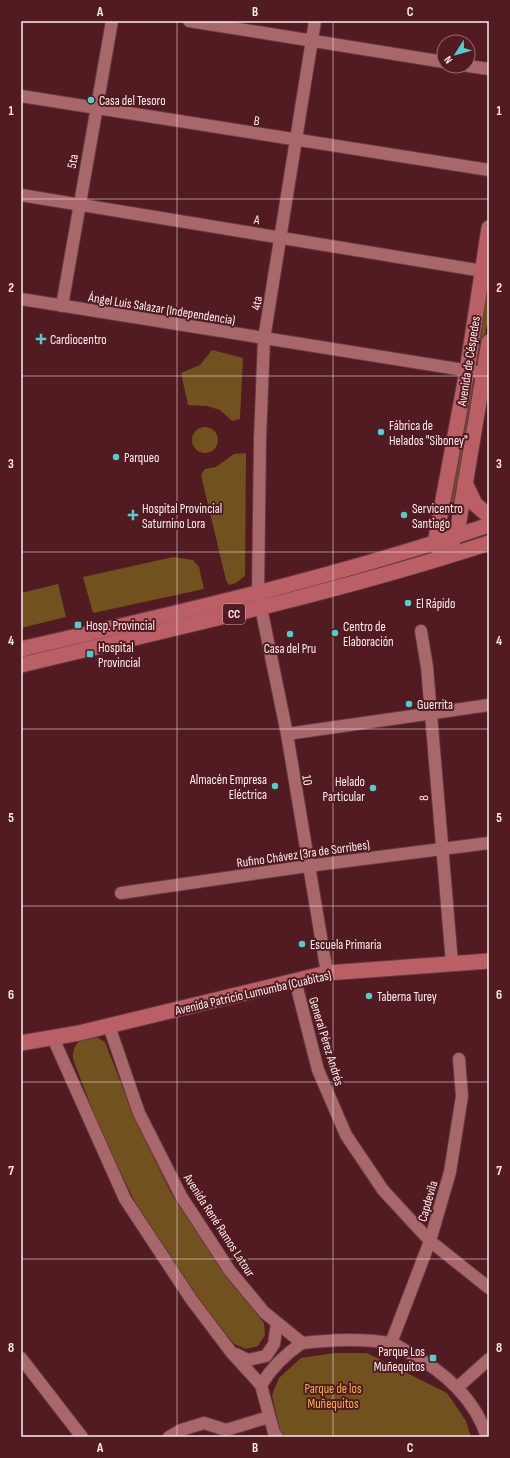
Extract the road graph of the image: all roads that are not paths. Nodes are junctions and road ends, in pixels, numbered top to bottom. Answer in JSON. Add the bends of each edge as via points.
{"nodes":[{"id":1,"x":112,"y":21,"type":"edge"},
{"id":2,"x":189,"y":21,"type":"edge"},
{"id":3,"x":315,"y":21,"type":"edge"},
{"id":4,"x":312,"y":40,"type":"junction"},
{"id":5,"x":436,"y":61,"type":"edge"},
{"id":6,"x":476,"y":67,"type":"edge"},
{"id":7,"x":489,"y":69,"type":"edge"},
{"id":8,"x":21,"y":96,"type":"edge"},
{"id":9,"x":97,"y":109,"type":"junction"},
{"id":10,"x":296,"y":140,"type":"junction"},
{"id":11,"x":489,"y":170,"type":"edge"},
{"id":12,"x":21,"y":195,"type":"edge"},
{"id":13,"x":78,"y":204,"type":"junction"},
{"id":14,"x":489,"y":228,"type":"edge"},
{"id":15,"x":280,"y":237,"type":"junction"},
{"id":16,"x":485,"y":271,"type":"edge"},
{"id":17,"x":21,"y":300,"type":"edge"},
{"id":18,"x":62,"y":306,"type":"junction"},
{"id":19,"x":264,"y":338,"type":"junction"},
{"id":20,"x":489,"y":342,"type":"edge"},
{"id":21,"x":467,"y":371,"type":"junction"},
{"id":22,"x":486,"y":374,"type":"edge"},
{"id":23,"x":465,"y":483,"type":"junction"},
{"id":24,"x":489,"y":516,"type":"edge"},
{"id":25,"x":489,"y":525,"type":"edge"},
{"id":26,"x":456,"y":536,"type":"junction"},
{"id":27,"x":489,"y":542,"type":"edge"},
{"id":28,"x":435,"y":543,"type":"junction"},
{"id":29,"x":445,"y":557,"type":"junction"},
{"id":30,"x":259,"y":600,"type":"junction"},
{"id":31,"x":421,"y":631,"type":"dead end"},
{"id":32,"x":21,"y":649,"type":"edge"},
{"id":33,"x":21,"y":665,"type":"edge"},
{"id":34,"x":489,"y":705,"type":"edge"},
{"id":35,"x":431,"y":713,"type":"junction"},
{"id":36,"x":286,"y":734,"type":"junction"},
{"id":37,"x":489,"y":843,"type":"edge"},
{"id":38,"x":441,"y":849,"type":"junction"},
{"id":39,"x":308,"y":866,"type":"junction"},
{"id":40,"x":121,"y":893,"type":"dead end"},
{"id":41,"x":489,"y":961,"type":"edge"},
{"id":42,"x":452,"y":964,"type":"junction"},
{"id":43,"x":327,"y":973,"type":"junction"},
{"id":44,"x":295,"y":980,"type":"junction"},
{"id":45,"x":109,"y":1026,"type":"junction"},
{"id":46,"x":53,"y":1038,"type":"junction"},
{"id":47,"x":21,"y":1043,"type":"edge"},
{"id":48,"x":459,"y":1059,"type":"dead end"},
{"id":49,"x":430,"y":1241,"type":"junction"},
{"id":50,"x":489,"y":1288,"type":"edge"},
{"id":51,"x":277,"y":1323,"type":"junction"},
{"id":52,"x":302,"y":1343,"type":"junction"},
{"id":53,"x":391,"y":1343,"type":"junction"},
{"id":54,"x":231,"y":1352,"type":"junction"},
{"id":55,"x":21,"y":1358,"type":"edge"},
{"id":56,"x":489,"y":1359,"type":"edge"},
{"id":57,"x":261,"y":1385,"type":"junction"},
{"id":58,"x":458,"y":1387,"type":"junction"},
{"id":59,"x":270,"y":1417,"type":"junction"},
{"id":60,"x":82,"y":1437,"type":"edge"},
{"id":61,"x":169,"y":1437,"type":"edge"},
{"id":62,"x":277,"y":1437,"type":"edge"},
{"id":63,"x":487,"y":1437,"type":"edge"}],
"edges":[{"from":1,"to":9,"type":"street","name":"5ta"},
{"from":2,"to":4,"type":"street"},
{"from":3,"to":4,"type":"street","name":"4ta"},
{"from":4,"to":5,"type":"street"},
{"from":4,"to":10,"type":"street","name":"4ta"},
{"from":6,"to":7,"type":"street"},
{"from":8,"to":9,"type":"street","name":"B"},
{"from":9,"to":10,"type":"street","name":"B"},
{"from":9,"to":13,"type":"street","name":"5ta"},
{"from":10,"to":11,"type":"street","name":"B"},
{"from":10,"to":15,"type":"street","name":"4ta"},
{"from":12,"to":13,"type":"street","name":"A"},
{"from":13,"to":15,"type":"street","name":"A"},
{"from":13,"to":18,"type":"street","name":"5ta"},
{"from":14,"to":16,"type":"main road","name":"Avenida de Céspedes"},
{"from":15,"to":16,"type":"street","name":"A"},
{"from":15,"to":19,"type":"street","name":"4ta"},
{"from":16,"to":21,"type":"main road","name":"Avenida de Céspedes"},
{"from":17,"to":18,"type":"street","name":"Ángel Luis Salazar (Independencia)"},
{"from":18,"to":19,"type":"street","name":"Ángel Luis Salazar (Independencia)"},
{"from":19,"to":21,"type":"street","name":"Ángel Luis Salazar (Independencia)"},
{"from":19,"to":30,"type":"street","name":"4ta","via":[[260,439]]},
{"from":20,"to":22,"type":"main road","name":"Avenida de Céspedes"},
{"from":21,"to":22,"type":"street","name":"Ángel Luis Salazar (Independencia)"},
{"from":21,"to":28,"type":"main road","name":"Avenida de Céspedes"},
{"from":22,"to":23,"type":"main road","name":"Avenida de Céspedes"},
{"from":23,"to":24,"type":"main road","via":[[475,504]]},
{"from":23,"to":26,"type":"main road","name":"Avenida de Céspedes"},
{"from":25,"to":26,"type":"main road","number":"CC"},
{"from":26,"to":28,"type":"main road","number":"CC"},
{"from":26,"to":29,"type":"main road","name":"Avenida de Céspedes"},
{"from":27,"to":29,"type":"main road","number":"CC"},
{"from":28,"to":29,"type":"main road"},
{"from":28,"to":30,"type":"main road","number":"CC"},
{"from":29,"to":30,"type":"main road","number":"CC","via":[[397,572]]},
{"from":30,"to":32,"type":"main road","number":"CC"},
{"from":30,"to":33,"type":"main road","number":"CC"},
{"from":30,"to":36,"type":"street","name":"10"},
{"from":31,"to":35,"type":"street","name":"8"},
{"from":34,"to":35,"type":"street"},
{"from":35,"to":36,"type":"street"},
{"from":35,"to":38,"type":"street","name":"8"},
{"from":36,"to":39,"type":"street","name":"10"},
{"from":37,"to":38,"type":"street","name":"Rufino Chávez (3ra de Sorribes)"},
{"from":38,"to":39,"type":"street","name":"Rufino Chávez (3ra de Sorribes)"},
{"from":38,"to":42,"type":"street","name":"8"},
{"from":39,"to":40,"type":"street","name":"Rufino Chávez (3ra de Sorribes)"},
{"from":39,"to":43,"type":"street","name":"10"},
{"from":41,"to":42,"type":"main road","name":"Avenida Patricio Lumumba (Cuabitas)"},
{"from":42,"to":43,"type":"main road","name":"Avenida Patricio Lumumba (Cuabitas)"},
{"from":43,"to":44,"type":"main road","name":"Avenida Patricio Lumumba (Cuabitas)"},
{"from":44,"to":45,"type":"main road","name":"Avenida Patricio Lumumba (Cuabitas)"},
{"from":44,"to":49,"type":"street","name":"General Pérez Andrés","via":[[318,1070],[346,1135],[383,1190]]},
{"from":45,"to":46,"type":"main road","name":"Avenida Patricio Lumumba (Cuabitas)"},
{"from":45,"to":51,"type":"street","name":"Avenida René Ramos Latour","via":[[138,1113],[181,1196],[230,1271],[264,1312]]},
{"from":46,"to":47,"type":"main road","name":"Avenida Patricio Lumumba (Cuabitas)"},
{"from":46,"to":54,"type":"street","via":[[125,1199],[191,1299]]},
{"from":48,"to":49,"type":"street","name":"Capdevila","via":[[462,1096],[450,1172]]},
{"from":49,"to":50,"type":"street","name":"General Pérez Andrés"},
{"from":49,"to":53,"type":"street","name":"Capdevila"},
{"from":51,"to":52,"type":"street","name":"Avenida René Ramos Latour"},
{"from":51,"to":54,"type":"street","via":[[274,1344],[266,1356],[248,1360]]},
{"from":52,"to":53,"type":"street","via":[[340,1339]]},
{"from":52,"to":57,"type":"street","via":[[271,1369]]},
{"from":53,"to":58,"type":"street","via":[[422,1360]]},
{"from":54,"to":57,"type":"street"},
{"from":55,"to":60,"type":"street"},
{"from":56,"to":58,"type":"street"},
{"from":57,"to":59,"type":"street"},
{"from":58,"to":63,"type":"street","via":[[482,1421]]},
{"from":59,"to":61,"type":"street","via":[[226,1430],[204,1423],[181,1430]]},
{"from":59,"to":62,"type":"street"}]}
